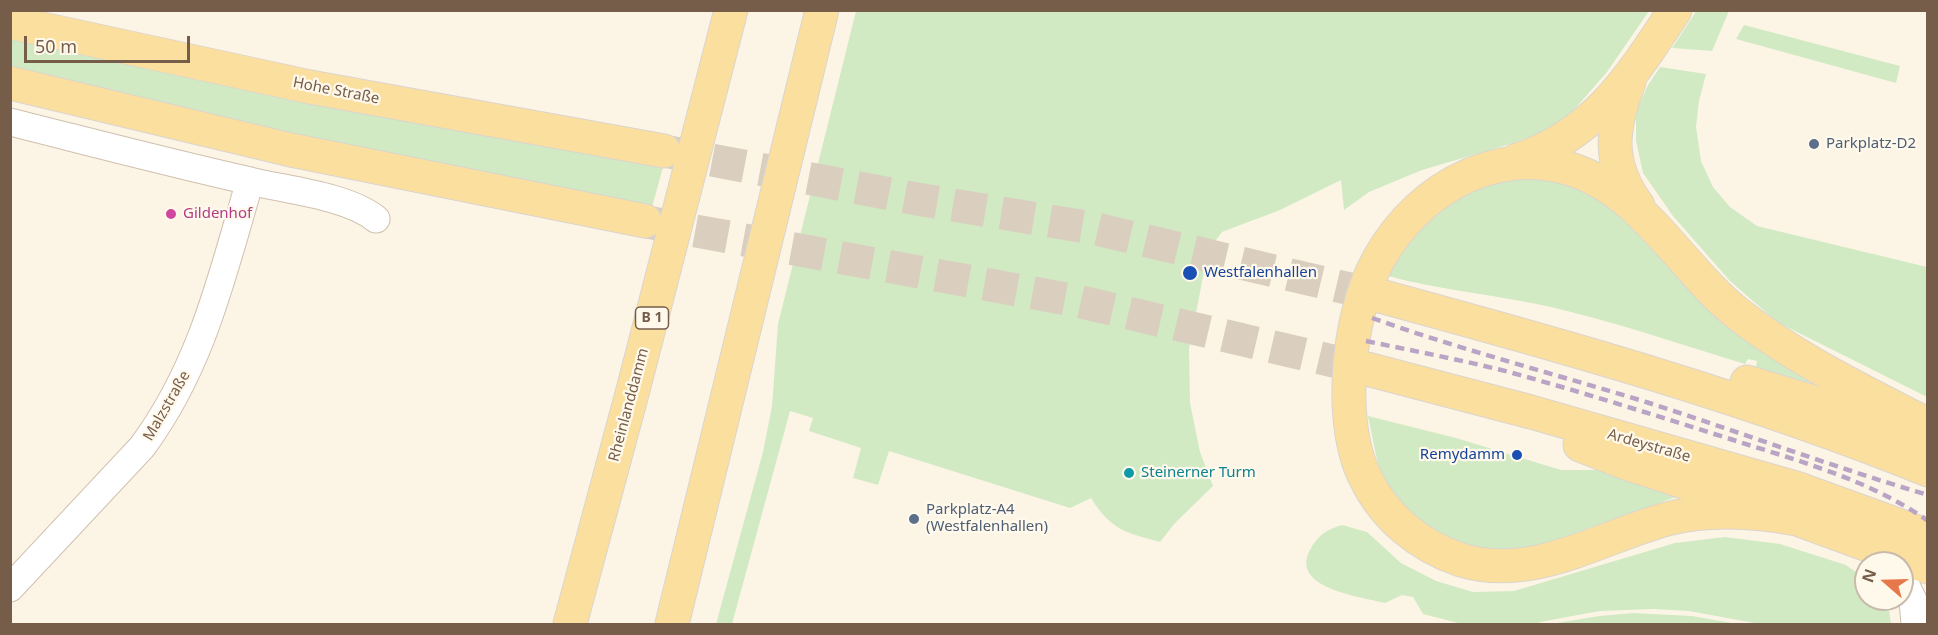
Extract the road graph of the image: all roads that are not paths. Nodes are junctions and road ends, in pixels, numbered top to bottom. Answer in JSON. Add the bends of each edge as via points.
{"nodes":[{"id":1,"x":731,"y":10,"type":"edge"},
{"id":2,"x":822,"y":10,"type":"edge"},
{"id":3,"x":1675,"y":10,"type":"edge"},
{"id":4,"x":10,"y":22,"type":"edge"},
{"id":5,"x":1632,"y":75,"type":"junction"},
{"id":6,"x":10,"y":83,"type":"edge"},
{"id":7,"x":10,"y":122,"type":"edge"},
{"id":8,"x":664,"y":151,"type":"tunnel mouth"},
{"id":9,"x":1504,"y":165,"type":"junction"},
{"id":10,"x":250,"y":182,"type":"junction"},
{"id":11,"x":1646,"y":217,"type":"junction"},
{"id":12,"x":376,"y":219,"type":"dead end"},
{"id":13,"x":645,"y":221,"type":"tunnel mouth"},
{"id":14,"x":1380,"y":296,"type":"tunnel mouth"},
{"id":15,"x":1546,"y":341,"type":"junction"},
{"id":16,"x":1366,"y":369,"type":"tunnel mouth"},
{"id":17,"x":1430,"y":386,"type":"junction"},
{"id":18,"x":1928,"y":425,"type":"edge"},
{"id":19,"x":1928,"y":443,"type":"edge"},
{"id":20,"x":1928,"y":470,"type":"edge"},
{"id":21,"x":1797,"y":519,"type":"junction"},
{"id":22,"x":1928,"y":536,"type":"edge"},
{"id":23,"x":1859,"y":542,"type":"junction"},
{"id":24,"x":1871,"y":551,"type":"edge"},
{"id":25,"x":1928,"y":567,"type":"edge"},
{"id":26,"x":10,"y":588,"type":"edge"},
{"id":27,"x":570,"y":624,"type":"edge"},
{"id":28,"x":672,"y":624,"type":"edge"}],
"edges":[{"from":1,"to":27,"type":"main road","name":"Rheinlanddamm","number":"B 1"},
{"from":2,"to":28,"type":"main road"},
{"from":3,"to":5,"type":"main road"},
{"from":4,"to":8,"type":"main road","name":"Hohe Straße","via":[[310,87]]},
{"from":5,"to":9,"type":"main road","via":[[1587,123],[1540,153]]},
{"from":5,"to":11,"type":"main road","via":[[1621,103],[1615,150],[1618,172]]},
{"from":6,"to":13,"type":"main road","via":[[291,150]]},
{"from":7,"to":10,"type":"street"},
{"from":9,"to":11,"type":"main road","via":[[1533,162],[1591,177],[1615,190]]},
{"from":9,"to":21,"type":"main road","via":[[1461,178],[1425,202],[1400,229],[1367,285],[1350,356],[1350,415],[1364,475],[1380,502],[1407,531],[1437,550],[1464,561],[1491,565],[1522,565],[1563,556],[1670,518],[1717,511]]},
{"from":10,"to":12,"type":"street","via":[[345,204]]},
{"from":10,"to":26,"type":"street","name":"Malzstraße","via":[[204,334],[165,412],[142,447]]},
{"from":11,"to":18,"type":"main road","via":[[1712,291],[1763,333]]},
{"from":14,"to":15,"type":"main road"},
{"from":15,"to":19,"type":"main road","via":[[1683,363],[1833,408]]},
{"from":15,"to":20,"type":"main road","via":[[1700,388]]},
{"from":16,"to":17,"type":"main road","name":"Ardeystraße"},
{"from":17,"to":21,"type":"main road","via":[[1623,462]]},
{"from":17,"to":22,"type":"main road","name":"Ardeystraße","via":[[1796,488]]},
{"from":21,"to":23,"type":"main road"},
{"from":23,"to":24,"type":"street"},
{"from":23,"to":25,"type":"main road"}]}
